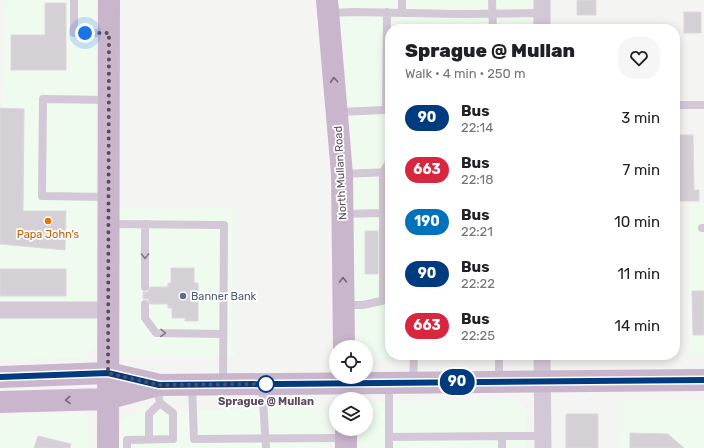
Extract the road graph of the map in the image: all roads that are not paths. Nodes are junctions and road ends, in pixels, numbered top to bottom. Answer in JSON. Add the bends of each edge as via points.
{"nodes":[{"id":1,"x":74,"y":0,"type":"edge"},
{"id":2,"x":109,"y":0,"type":"edge"},
{"id":3,"x":402,"y":0,"type":"edge"},
{"id":4,"x":492,"y":0,"type":"edge"},
{"id":5,"x":328,"y":7,"type":"edge"},
{"id":6,"x":387,"y":12,"type":"junction"},
{"id":7,"x":402,"y":13,"type":"junction"},
{"id":8,"x":492,"y":13,"type":"junction"},
{"id":9,"x":542,"y":14,"type":"edge"},
{"id":10,"x":387,"y":24,"type":"edge"},
{"id":11,"x":493,"y":24,"type":"edge"},
{"id":12,"x":109,"y":33,"type":"junction"},
{"id":13,"x":109,"y":100,"type":"junction"},
{"id":14,"x":680,"y":105,"type":"edge"},
{"id":15,"x":704,"y":105,"type":"edge"},
{"id":16,"x":385,"y":110,"type":"edge"},
{"id":17,"x":337,"y":112,"type":"junction"},
{"id":18,"x":385,"y":172,"type":"edge"},
{"id":19,"x":342,"y":174,"type":"junction"},
{"id":20,"x":385,"y":186,"type":"edge"},
{"id":21,"x":109,"y":197,"type":"junction"},
{"id":22,"x":383,"y":213,"type":"junction"},
{"id":23,"x":343,"y":214,"type":"junction"},
{"id":24,"x":109,"y":224,"type":"junction"},
{"id":25,"x":145,"y":224,"type":"junction"},
{"id":26,"x":385,"y":256,"type":"edge"},
{"id":27,"x":145,"y":287,"type":"dead end"},
{"id":28,"x":385,"y":300,"type":"edge"},
{"id":29,"x":145,"y":304,"type":"dead end"},
{"id":30,"x":344,"y":305,"type":"junction"},
{"id":31,"x":0,"y":310,"type":"edge"},
{"id":32,"x":109,"y":310,"type":"junction"},
{"id":33,"x":224,"y":334,"type":"junction"},
{"id":34,"x":344,"y":340,"type":"edge"},
{"id":35,"x":414,"y":360,"type":"edge"},
{"id":36,"x":499,"y":360,"type":"edge"},
{"id":37,"x":542,"y":360,"type":"edge"},
{"id":38,"x":108,"y":373,"type":"junction"},
{"id":39,"x":0,"y":377,"type":"edge"},
{"id":40,"x":704,"y":380,"type":"edge"},
{"id":41,"x":542,"y":381,"type":"junction"},
{"id":42,"x":413,"y":382,"type":"junction"},
{"id":43,"x":499,"y":382,"type":"junction"},
{"id":44,"x":389,"y":383,"type":"junction"},
{"id":45,"x":223,"y":384,"type":"junction"},
{"id":46,"x":262,"y":384,"type":"junction"},
{"id":47,"x":192,"y":385,"type":"junction"},
{"id":48,"x":345,"y":386,"type":"edge"},
{"id":49,"x":159,"y":394,"type":"junction"},
{"id":50,"x":107,"y":398,"type":"junction"},
{"id":51,"x":0,"y":402,"type":"edge"},
{"id":52,"x":502,"y":436,"type":"junction"},
{"id":53,"x":389,"y":437,"type":"junction"},
{"id":54,"x":265,"y":438,"type":"junction"},
{"id":55,"x":346,"y":438,"type":"edge"},
{"id":56,"x":149,"y":439,"type":"junction"},
{"id":57,"x":543,"y":442,"type":"edge"},
{"id":58,"x":118,"y":443,"type":"edge"},
{"id":59,"x":266,"y":448,"type":"edge"},
{"id":60,"x":388,"y":448,"type":"edge"},
{"id":61,"x":502,"y":448,"type":"edge"}],
"edges":[{"from":1,"to":12,"type":"lane","via":[[74,33]]},
{"from":2,"to":12,"type":"main road"},
{"from":3,"to":7,"type":"lane"},
{"from":4,"to":8,"type":"lane"},
{"from":5,"to":6,"type":"lane","via":[[355,12]]},
{"from":17,"to":5,"type":"main road","name":"North Mullan Road","one_way":true},
{"from":6,"to":7,"type":"lane"},
{"from":6,"to":10,"type":"lane"},
{"from":7,"to":8,"type":"lane"},
{"from":8,"to":9,"type":"lane"},
{"from":8,"to":11,"type":"lane"},
{"from":12,"to":13,"type":"main road"},
{"from":13,"to":21,"type":"main road"},
{"from":13,"to":21,"type":"lane","via":[[42,100],[42,196]]},
{"from":14,"to":15,"type":"lane"},
{"from":16,"to":17,"type":"lane"},
{"from":17,"to":19,"type":"main road","name":"North Mullan Road"},
{"from":18,"to":19,"type":"lane"},
{"from":19,"to":23,"type":"main road","name":"North Mullan Road"},
{"from":20,"to":22,"type":"lane"},
{"from":21,"to":24,"type":"main road"},
{"from":22,"to":23,"type":"lane"},
{"from":22,"to":26,"type":"lane"},
{"from":30,"to":23,"type":"main road","name":"North Mullan Road","one_way":true},
{"from":24,"to":25,"type":"lane"},
{"from":24,"to":32,"type":"main road"},
{"from":25,"to":27,"type":"lane","one_way":true},
{"from":25,"to":33,"type":"lane","via":[[224,225]]},
{"from":28,"to":30,"type":"lane","via":[[363,305]]},
{"from":29,"to":33,"type":"lane","one_way":true,"via":[[145,318],[156,333]]},
{"from":30,"to":34,"type":"main road","name":"North Mullan Road"},
{"from":31,"to":32,"type":"street"},
{"from":32,"to":38,"type":"main road"},
{"from":33,"to":45,"type":"lane"},
{"from":35,"to":42,"type":"lane"},
{"from":36,"to":43,"type":"lane"},
{"from":37,"to":41,"type":"street"},
{"from":38,"to":39,"type":"main road"},
{"from":38,"to":49,"type":"main road"},
{"from":38,"to":50,"type":"main road"},
{"from":40,"to":41,"type":"main road"},
{"from":41,"to":43,"type":"main road"},
{"from":41,"to":57,"type":"street"},
{"from":42,"to":43,"type":"main road"},
{"from":42,"to":44,"type":"main road"},
{"from":44,"to":48,"type":"main road"},
{"from":44,"to":53,"type":"lane"},
{"from":45,"to":46,"type":"main road"},
{"from":45,"to":47,"type":"main road"},
{"from":46,"to":48,"type":"main road"},
{"from":46,"to":54,"type":"lane"},
{"from":47,"to":49,"type":"main road"},
{"from":47,"to":54,"type":"lane","via":[[194,439]]},
{"from":49,"to":50,"type":"main road"},
{"from":49,"to":56,"type":"lane","via":[[149,414]]},
{"from":49,"to":56,"type":"lane","via":[[173,413],[173,439]]},
{"from":50,"to":51,"type":"main road","one_way":true},
{"from":50,"to":58,"type":"main road"},
{"from":52,"to":53,"type":"lane"},
{"from":52,"to":57,"type":"lane"},
{"from":52,"to":61,"type":"lane"},
{"from":53,"to":60,"type":"lane"},
{"from":54,"to":55,"type":"lane"},
{"from":54,"to":59,"type":"lane"},
{"from":56,"to":58,"type":"lane"}]}
